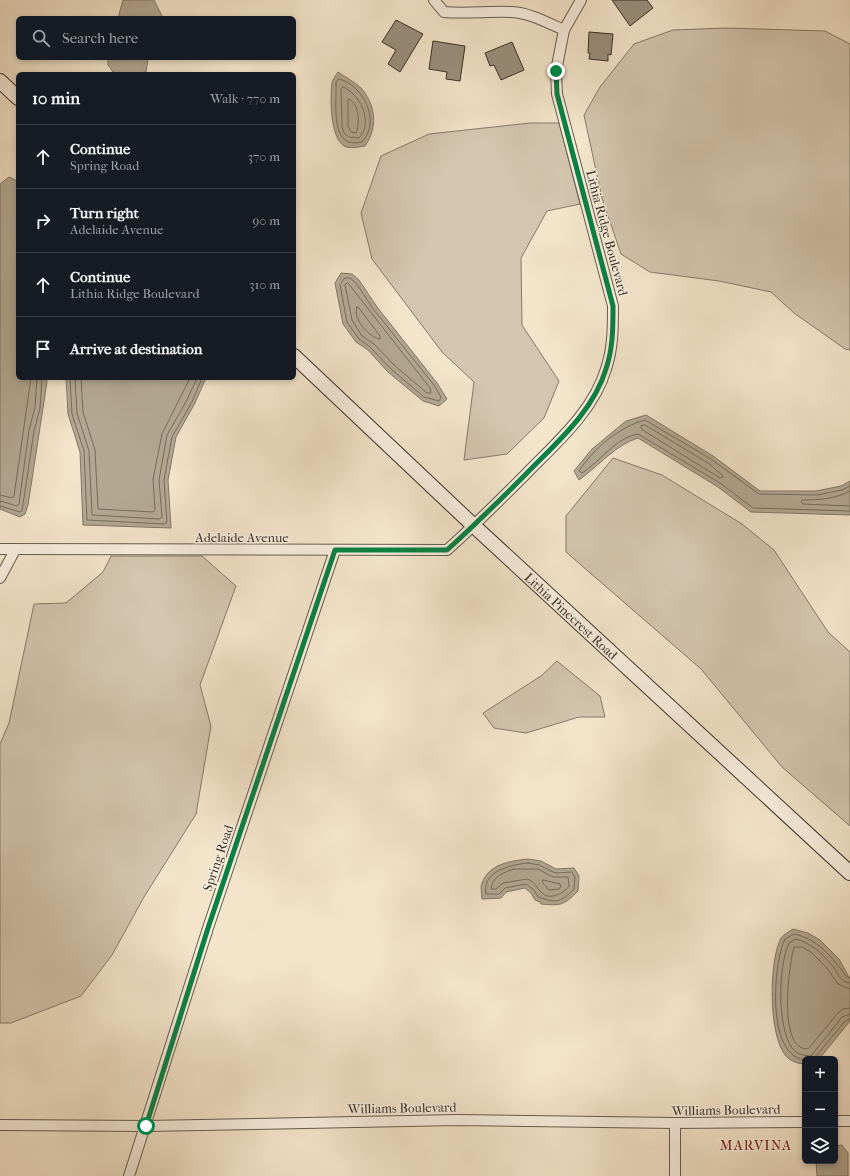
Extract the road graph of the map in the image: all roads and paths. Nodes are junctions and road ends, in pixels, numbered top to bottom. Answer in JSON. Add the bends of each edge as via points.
{"nodes":[{"id":1,"x":434,"y":0,"type":"edge"},
{"id":2,"x":581,"y":0,"type":"edge"},
{"id":3,"x":564,"y":30,"type":"junction"},
{"id":4,"x":0,"y":81,"type":"edge"},
{"id":5,"x":16,"y":96,"type":"edge"},
{"id":6,"x":296,"y":358,"type":"edge"},
{"id":7,"x":474,"y":526,"type":"junction"},
{"id":8,"x":0,"y":549,"type":"edge"},
{"id":9,"x":15,"y":550,"type":"junction"},
{"id":10,"x":335,"y":550,"type":"junction"},
{"id":11,"x":0,"y":578,"type":"edge"},
{"id":12,"x":850,"y":873,"type":"edge"},
{"id":13,"x":838,"y":1121,"type":"edge"},
{"id":14,"x":850,"y":1121,"type":"edge"},
{"id":15,"x":802,"y":1122,"type":"edge"},
{"id":16,"x":675,"y":1124,"type":"junction"},
{"id":17,"x":0,"y":1125,"type":"edge"},
{"id":18,"x":146,"y":1126,"type":"junction"},
{"id":19,"x":129,"y":1176,"type":"edge"},
{"id":20,"x":675,"y":1176,"type":"edge"}],
"edges":[{"from":1,"to":3,"type":"street","via":[[444,12],[513,12]]},
{"from":2,"to":3,"type":"street","name":"Lithia Ridge Boulevard"},
{"from":3,"to":7,"type":"street","name":"Lithia Ridge Boulevard","via":[[556,71],[557,94],[613,306],[613,342],[606,370],[594,397],[568,431]]},
{"from":4,"to":5,"type":"main road"},
{"from":6,"to":7,"type":"main road","name":"Lithia Pinecrest Road"},
{"from":7,"to":10,"type":"street","name":"Adelaide Avenue","via":[[447,550]]},
{"from":7,"to":12,"type":"main road","name":"Lithia Pinecrest Road"},
{"from":8,"to":9,"type":"street","name":"Adelaide Avenue"},
{"from":9,"to":10,"type":"street","name":"Adelaide Avenue"},
{"from":9,"to":11,"type":"street"},
{"from":10,"to":18,"type":"street","name":"Spring Road","via":[[208,928]]},
{"from":13,"to":14,"type":"street"},
{"from":15,"to":16,"type":"street","name":"Williams Boulevard"},
{"from":16,"to":18,"type":"street","name":"Williams Boulevard","via":[[458,1120]]},
{"from":16,"to":20,"type":"street"},
{"from":17,"to":18,"type":"street","name":"Williams Boulevard"},
{"from":18,"to":19,"type":"street","name":"Spring Road"}]}
